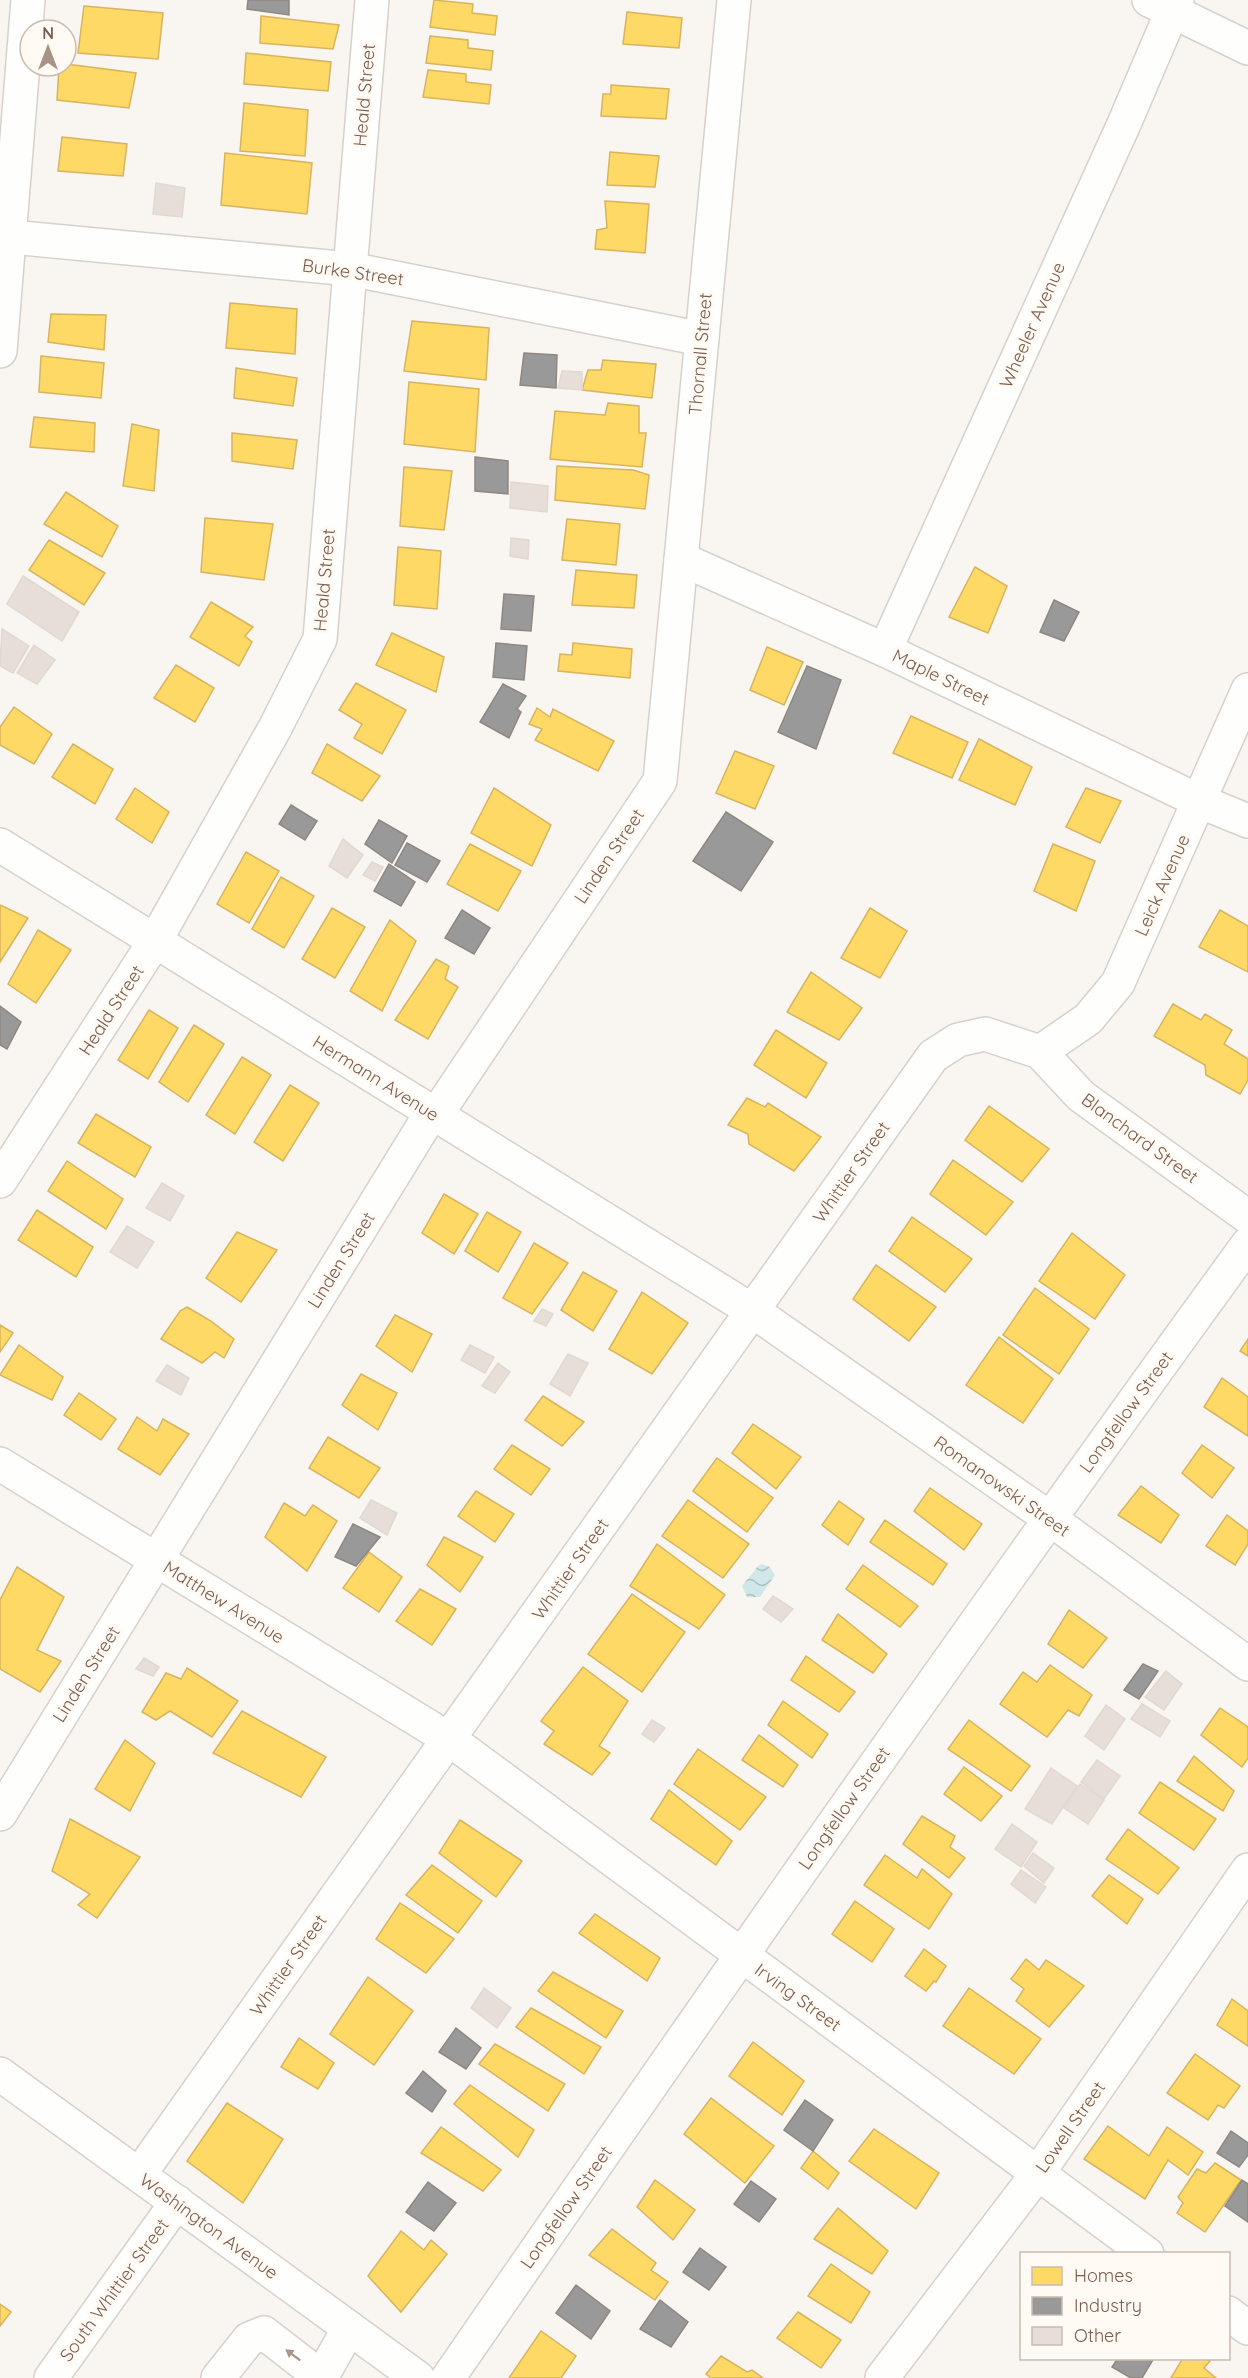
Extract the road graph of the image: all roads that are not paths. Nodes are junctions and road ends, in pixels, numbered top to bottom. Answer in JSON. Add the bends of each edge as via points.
{"nodes":[{"id":1,"x":28,"y":0,"type":"edge"},
{"id":2,"x":372,"y":0,"type":"edge"},
{"id":3,"x":734,"y":0,"type":"edge"},
{"id":4,"x":1166,"y":4,"type":"edge"},
{"id":5,"x":1248,"y":48,"type":"edge"},
{"id":6,"x":4,"y":237,"type":"edge"},
{"id":7,"x":350,"y":269,"type":"junction"},
{"id":8,"x":702,"y":339,"type":"junction"},
{"id":9,"x":0,"y":351,"type":"edge"},
{"id":10,"x":681,"y":559,"type":"junction"},
{"id":11,"x":885,"y":650,"type":"junction"},
{"id":12,"x":1248,"y":690,"type":"edge"},
{"id":13,"x":667,"y":707,"type":"joint"},
{"id":14,"x":1199,"y":801,"type":"junction"},
{"id":15,"x":1248,"y":821,"type":"edge"},
{"id":16,"x":0,"y":845,"type":"edge"},
{"id":17,"x":155,"y":942,"type":"junction"},
{"id":18,"x":1040,"y":1052,"type":"junction"},
{"id":19,"x":436,"y":1115,"type":"junction"},
{"id":20,"x":0,"y":1181,"type":"edge"},
{"id":21,"x":1248,"y":1217,"type":"edge"},
{"id":22,"x":1248,"y":1244,"type":"edge"},
{"id":23,"x":753,"y":1311,"type":"junction"},
{"id":24,"x":0,"y":1464,"type":"edge"},
{"id":25,"x":1049,"y":1518,"type":"junction"},
{"id":26,"x":156,"y":1560,"type":"junction"},
{"id":27,"x":1248,"y":1664,"type":"edge"},
{"id":28,"x":449,"y":1739,"type":"junction"},
{"id":29,"x":0,"y":1814,"type":"edge"},
{"id":30,"x":1248,"y":1870,"type":"edge"},
{"id":31,"x":741,"y":1955,"type":"junction"},
{"id":32,"x":0,"y":2074,"type":"edge"},
{"id":33,"x":1038,"y":2173,"type":"junction"},
{"id":34,"x":139,"y":2175,"type":"junction"},
{"id":35,"x":177,"y":2202,"type":"junction"},
{"id":36,"x":1146,"y":2252,"type":"edge"},
{"id":37,"x":1230,"y":2314,"type":"edge"},
{"id":38,"x":349,"y":2328,"type":"junction"},
{"id":39,"x":1248,"y":2328,"type":"edge"},
{"id":40,"x":64,"y":2373,"type":"edge"},
{"id":41,"x":218,"y":2378,"type":"edge"},
{"id":42,"x":321,"y":2378,"type":"edge"},
{"id":43,"x":418,"y":2378,"type":"edge"},
{"id":44,"x":448,"y":2378,"type":"edge"},
{"id":45,"x":882,"y":2378,"type":"edge"}],
"edges":[{"from":1,"to":6,"type":"street"},
{"from":2,"to":7,"type":"street","name":"Heald Street"},
{"from":3,"to":8,"type":"street","name":"Thornall Street"},
{"from":4,"to":5,"type":"street"},
{"from":4,"to":11,"type":"street","name":"Wheeler Avenue"},
{"from":6,"to":7,"type":"street","name":"Burke Street"},
{"from":6,"to":9,"type":"street"},
{"from":7,"to":8,"type":"street","name":"Burke Street"},
{"from":7,"to":17,"type":"street","name":"Heald Street","via":[[320,639],[275,728]]},
{"from":8,"to":10,"type":"street","name":"Thornall Street"},
{"from":10,"to":11,"type":"street","name":"Maple Street"},
{"from":10,"to":13,"type":"street","name":"Thornall Street"},
{"from":11,"to":14,"type":"street","name":"Maple Street"},
{"from":12,"to":14,"type":"street","name":"Leick Avenue"},
{"from":13,"to":19,"type":"street","name":"Linden Street","via":[[660,781]]},
{"from":14,"to":15,"type":"street","name":"Maple Street"},
{"from":14,"to":18,"type":"street","name":"Leick Avenue","via":[[1118,983],[1088,1019]]},
{"from":16,"to":17,"type":"street","name":"Hermann Avenue"},
{"from":17,"to":19,"type":"street","name":"Hermann Avenue"},
{"from":17,"to":20,"type":"street","name":"Heald Street"},
{"from":18,"to":21,"type":"street","name":"Blanchard Street","via":[[1081,1096]]},
{"from":18,"to":23,"type":"street","name":"Whittier Street","via":[[984,1034],[958,1040],[933,1056]]},
{"from":19,"to":23,"type":"street","name":"Hermann Avenue"},
{"from":19,"to":26,"type":"street","name":"Linden Street","via":[[427,1120]]},
{"from":22,"to":25,"type":"street","name":"Longfellow Street"},
{"from":23,"to":25,"type":"street","name":"Romanowski Street"},
{"from":23,"to":28,"type":"street","name":"Whittier Street"},
{"from":24,"to":26,"type":"street","name":"Matthew Avenue"},
{"from":25,"to":27,"type":"street","name":"Romanowski Street"},
{"from":25,"to":31,"type":"street","name":"Longfellow Street"},
{"from":26,"to":28,"type":"street","name":"Matthew Avenue"},
{"from":26,"to":29,"type":"street","name":"Linden Street"},
{"from":28,"to":31,"type":"street","name":"Irving Street"},
{"from":28,"to":34,"type":"street","name":"Whittier Street"},
{"from":30,"to":33,"type":"street","name":"Lowell Street"},
{"from":31,"to":33,"type":"street","name":"Irving Street"},
{"from":31,"to":44,"type":"street","name":"Longfellow Street"},
{"from":32,"to":34,"type":"street","name":"Washington Avenue"},
{"from":33,"to":36,"type":"street","name":"Irving Street"},
{"from":33,"to":45,"type":"street","name":"Lowell Street"},
{"from":34,"to":35,"type":"street","name":"Washington Avenue"},
{"from":35,"to":38,"type":"street","name":"Washington Avenue"},
{"from":35,"to":40,"type":"street","name":"South Whittier Street"},
{"from":37,"to":39,"type":"street"},
{"from":38,"to":42,"type":"street"},
{"from":38,"to":43,"type":"street","name":"Washington Avenue"},
{"from":42,"to":41,"type":"street","one_way":true,"via":[[264,2334],[249,2339]]}]}
